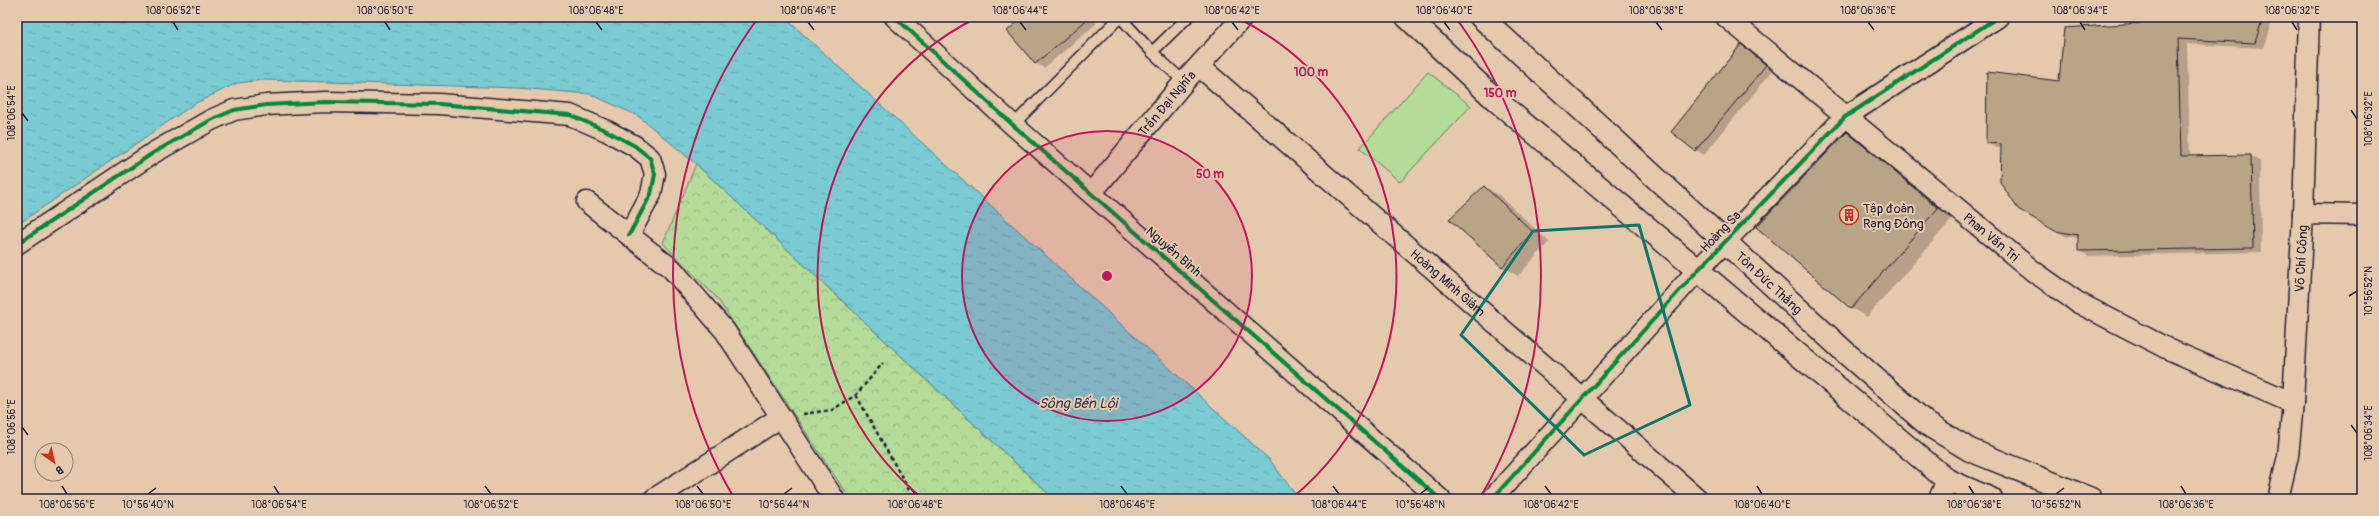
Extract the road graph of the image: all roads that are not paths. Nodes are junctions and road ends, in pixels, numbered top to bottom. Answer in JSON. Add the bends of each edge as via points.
{"nodes":[{"id":1,"x":895,"y":17,"type":"edge"},
{"id":2,"x":1188,"y":17,"type":"edge"},
{"id":3,"x":1244,"y":17,"type":"edge"},
{"id":4,"x":1406,"y":17,"type":"edge"},
{"id":5,"x":1481,"y":17,"type":"edge"},
{"id":6,"x":1726,"y":17,"type":"edge"},
{"id":7,"x":1998,"y":17,"type":"edge"},
{"id":8,"x":2309,"y":17,"type":"edge"},
{"id":9,"x":1152,"y":52,"type":"junction"},
{"id":10,"x":1199,"y":66,"type":"junction"},
{"id":11,"x":1184,"y":82,"type":"junction"},
{"id":12,"x":1845,"y":117,"type":"junction"},
{"id":13,"x":1013,"y":125,"type":"junction"},
{"id":14,"x":1092,"y":192,"type":"junction"},
{"id":15,"x":587,"y":202,"type":"dead end"},
{"id":16,"x":2303,"y":214,"type":"junction"},
{"id":17,"x":2362,"y":215,"type":"edge"},
{"id":18,"x":629,"y":234,"type":"junction"},
{"id":19,"x":1725,"y":240,"type":"junction"},
{"id":20,"x":17,"y":244,"type":"edge"},
{"id":21,"x":1697,"y":271,"type":"junction"},
{"id":22,"x":1583,"y":399,"type":"junction"},
{"id":23,"x":2293,"y":403,"type":"junction"},
{"id":24,"x":781,"y":417,"type":"junction"},
{"id":25,"x":1943,"y":489,"type":"edge"},
{"id":26,"x":654,"y":499,"type":"edge"},
{"id":27,"x":834,"y":499,"type":"edge"},
{"id":28,"x":1440,"y":499,"type":"edge"},
{"id":29,"x":1492,"y":499,"type":"edge"},
{"id":30,"x":1698,"y":499,"type":"edge"},
{"id":31,"x":1991,"y":499,"type":"edge"},
{"id":32,"x":2091,"y":499,"type":"edge"},
{"id":33,"x":2278,"y":499,"type":"edge"}],
"edges":[{"from":1,"to":13,"type":"street","name":"Nguyễn Bình"},
{"from":2,"to":9,"type":"lane"},
{"from":3,"to":10,"type":"street","name":"Trần Đại Nghĩa"},
{"from":4,"to":21,"type":"main road","via":[[1497,100]]},
{"from":5,"to":19,"type":"main road","name":"Tôn Đức Thắng"},
{"from":6,"to":12,"type":"street","name":"Phan Văn Trị"},
{"from":7,"to":12,"type":"street","name":"Hoàng Sa"},
{"from":8,"to":16,"type":"street","name":"Võ Chí Công"},
{"from":9,"to":11,"type":"lane"},
{"from":9,"to":13,"type":"lane","via":[[1120,17]]},
{"from":10,"to":11,"type":"street","name":"Trần Đại Nghĩa"},
{"from":10,"to":22,"type":"street","name":"Hoàng Minh Giám"},
{"from":11,"to":14,"type":"street","name":"Trần Đại Nghĩa"},
{"from":12,"to":19,"type":"street","name":"Hoàng Sa"},
{"from":12,"to":23,"type":"street","name":"Phan Văn Trị","via":[[2033,271],[2077,302],[2168,349]]},
{"from":13,"to":14,"type":"street","name":"Nguyễn Bình"},
{"from":14,"to":28,"type":"street","name":"Nguyễn Bình"},
{"from":15,"to":18,"type":"street"},
{"from":16,"to":17,"type":"street"},
{"from":16,"to":23,"type":"street","name":"Võ Chí Công"},
{"from":18,"to":20,"type":"street","via":[[651,194],[655,174],[650,158],[636,146],[607,131],[570,115],[438,104],[325,102],[266,105],[234,110],[210,120],[153,153]]},
{"from":18,"to":24,"type":"street","via":[[672,269],[725,331]]},
{"from":19,"to":21,"type":"street","name":"Hoàng Sa"},
{"from":19,"to":32,"type":"main road","name":"Tôn Đức Thắng","via":[[1846,353],[1927,424],[1970,450]]},
{"from":21,"to":22,"type":"street","name":"Hoàng Sa"},
{"from":21,"to":25,"type":"main road"},
{"from":22,"to":29,"type":"street","name":"Hoàng Sa"},
{"from":22,"to":30,"type":"street","name":"Hoàng Minh Giám"},
{"from":23,"to":33,"type":"street","name":"Võ Chí Công","via":[[2288,456]]},
{"from":24,"to":26,"type":"street"},
{"from":24,"to":27,"type":"street"},
{"from":25,"to":31,"type":"main road"}]}
